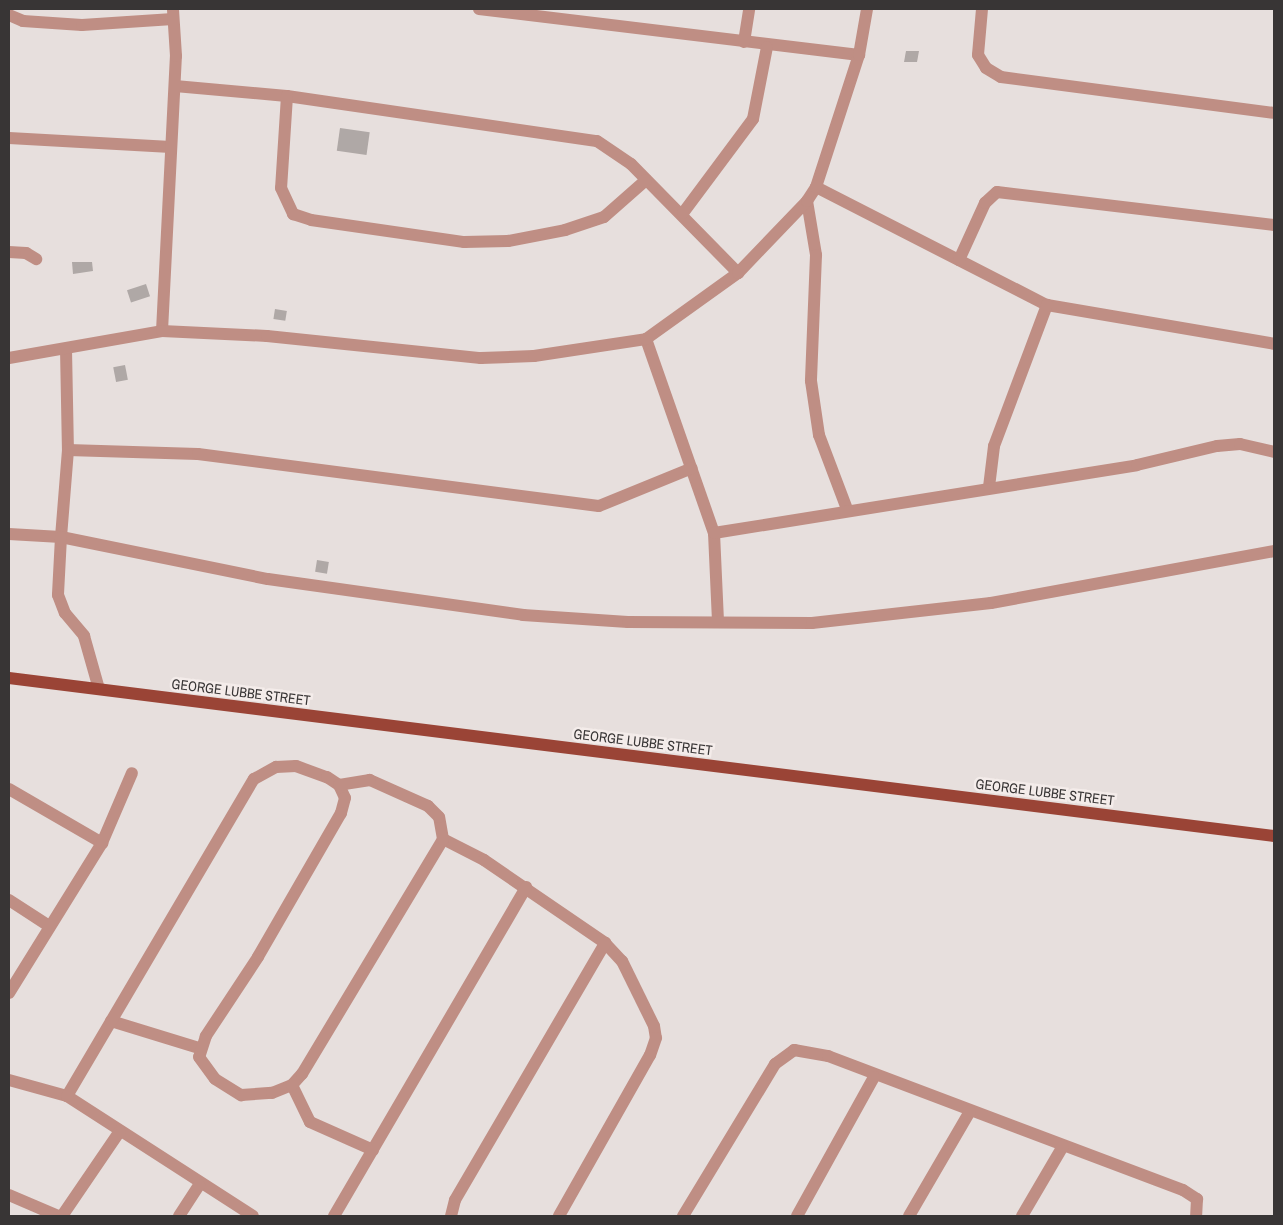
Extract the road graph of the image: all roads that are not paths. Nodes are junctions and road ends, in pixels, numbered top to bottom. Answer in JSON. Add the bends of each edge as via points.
{"nodes":[{"id":1,"x":479,"y":9,"type":"edge"},
{"id":2,"x":749,"y":9,"type":"edge"},
{"id":3,"x":867,"y":9,"type":"edge"},
{"id":4,"x":982,"y":9,"type":"edge"},
{"id":5,"x":173,"y":14,"type":"edge"},
{"id":6,"x":9,"y":15,"type":"edge"},
{"id":7,"x":744,"y":42,"type":"junction"},
{"id":8,"x":767,"y":46,"type":"junction"},
{"id":9,"x":859,"y":55,"type":"junction"},
{"id":10,"x":175,"y":86,"type":"junction"},
{"id":11,"x":287,"y":96,"type":"junction"},
{"id":12,"x":1274,"y":113,"type":"edge"},
{"id":13,"x":9,"y":138,"type":"edge"},
{"id":14,"x":171,"y":147,"type":"junction"},
{"id":15,"x":646,"y":180,"type":"junction"},
{"id":16,"x":816,"y":187,"type":"junction"},
{"id":17,"x":808,"y":202,"type":"junction"},
{"id":18,"x":683,"y":213,"type":"junction"},
{"id":19,"x":1274,"y":226,"type":"edge"},
{"id":20,"x":9,"y":252,"type":"edge"},
{"id":21,"x":36,"y":259,"type":"dead end"},
{"id":22,"x":959,"y":260,"type":"junction"},
{"id":23,"x":738,"y":273,"type":"junction"},
{"id":24,"x":1047,"y":305,"type":"junction"},
{"id":25,"x":162,"y":330,"type":"junction"},
{"id":26,"x":646,"y":339,"type":"junction"},
{"id":27,"x":1274,"y":344,"type":"edge"},
{"id":28,"x":66,"y":349,"type":"junction"},
{"id":29,"x":9,"y":358,"type":"edge"},
{"id":30,"x":68,"y":450,"type":"junction"},
{"id":31,"x":1274,"y":452,"type":"edge"},
{"id":32,"x":692,"y":468,"type":"junction"},
{"id":33,"x":989,"y":487,"type":"junction"},
{"id":34,"x":847,"y":509,"type":"junction"},
{"id":35,"x":9,"y":534,"type":"edge"},
{"id":36,"x":714,"y":534,"type":"junction"},
{"id":37,"x":61,"y":537,"type":"junction"},
{"id":38,"x":1274,"y":551,"type":"edge"},
{"id":39,"x":718,"y":621,"type":"junction"},
{"id":40,"x":9,"y":678,"type":"edge"},
{"id":41,"x":99,"y":689,"type":"junction"},
{"id":42,"x":132,"y":773,"type":"dead end"},
{"id":43,"x":339,"y":785,"type":"junction"},
{"id":44,"x":9,"y":789,"type":"edge"},
{"id":45,"x":1274,"y":836,"type":"edge"},
{"id":46,"x":443,"y":839,"type":"junction"},
{"id":47,"x":102,"y":843,"type":"junction"},
{"id":48,"x":526,"y":887,"type":"junction"},
{"id":49,"x":9,"y":900,"type":"edge"},
{"id":50,"x":49,"y":926,"type":"junction"},
{"id":51,"x":605,"y":943,"type":"junction"},
{"id":52,"x":9,"y":993,"type":"edge"},
{"id":53,"x":111,"y":1021,"type":"junction"},
{"id":54,"x":199,"y":1048,"type":"junction"},
{"id":55,"x":874,"y":1077,"type":"junction"},
{"id":56,"x":9,"y":1080,"type":"edge"},
{"id":57,"x":292,"y":1085,"type":"junction"},
{"id":58,"x":67,"y":1096,"type":"junction"},
{"id":59,"x":970,"y":1111,"type":"junction"},
{"id":60,"x":120,"y":1131,"type":"junction"},
{"id":61,"x":1063,"y":1146,"type":"junction"},
{"id":62,"x":373,"y":1150,"type":"junction"},
{"id":63,"x":199,"y":1185,"type":"junction"},
{"id":64,"x":9,"y":1195,"type":"edge"},
{"id":65,"x":58,"y":1216,"type":"edge"},
{"id":66,"x":62,"y":1216,"type":"edge"},
{"id":67,"x":179,"y":1216,"type":"edge"},
{"id":68,"x":253,"y":1216,"type":"edge"},
{"id":69,"x":334,"y":1216,"type":"edge"},
{"id":70,"x":451,"y":1216,"type":"edge"},
{"id":71,"x":559,"y":1216,"type":"edge"},
{"id":72,"x":683,"y":1216,"type":"edge"},
{"id":73,"x":797,"y":1216,"type":"edge"},
{"id":74,"x":909,"y":1216,"type":"edge"},
{"id":75,"x":1022,"y":1216,"type":"edge"},
{"id":76,"x":1196,"y":1216,"type":"edge"}],
"edges":[{"from":1,"to":7,"type":"street"},
{"from":2,"to":7,"type":"street"},
{"from":3,"to":9,"type":"street"},
{"from":4,"to":12,"type":"street","via":[[978,55],[986,68],[1001,77]]},
{"from":5,"to":6,"type":"street","via":[[82,25],[23,21]]},
{"from":5,"to":10,"type":"street"},
{"from":7,"to":8,"type":"street"},
{"from":8,"to":9,"type":"street"},
{"from":8,"to":18,"type":"street","via":[[753,119]]},
{"from":9,"to":16,"type":"street"},
{"from":10,"to":11,"type":"street"},
{"from":10,"to":14,"type":"street"},
{"from":11,"to":15,"type":"street","via":[[598,141]]},
{"from":11,"to":15,"type":"street","via":[[280,188],[294,214],[311,220],[464,242],[508,241],[565,230],[604,216]]},
{"from":13,"to":14,"type":"street"},
{"from":14,"to":25,"type":"street"},
{"from":15,"to":18,"type":"street"},
{"from":16,"to":17,"type":"street"},
{"from":16,"to":22,"type":"street"},
{"from":17,"to":23,"type":"street"},
{"from":17,"to":34,"type":"street","via":[[816,255],[811,381],[819,435]]},
{"from":18,"to":23,"type":"street"},
{"from":19,"to":22,"type":"street","via":[[997,192],[984,203]]},
{"from":20,"to":21,"type":"street","via":[[26,253]]},
{"from":22,"to":24,"type":"street"},
{"from":23,"to":26,"type":"street"},
{"from":24,"to":27,"type":"street"},
{"from":24,"to":33,"type":"street","via":[[994,446]]},
{"from":25,"to":26,"type":"street","via":[[267,336],[481,358],[534,356]]},
{"from":25,"to":28,"type":"street"},
{"from":26,"to":32,"type":"street"},
{"from":28,"to":29,"type":"street"},
{"from":28,"to":30,"type":"street"},
{"from":30,"to":32,"type":"street","via":[[198,454],[599,506]]},
{"from":30,"to":37,"type":"street"},
{"from":31,"to":33,"type":"street","via":[[1240,444],[1217,446],[1137,465]]},
{"from":32,"to":36,"type":"street"},
{"from":33,"to":34,"type":"street"},
{"from":34,"to":36,"type":"street"},
{"from":35,"to":37,"type":"street"},
{"from":36,"to":39,"type":"street"},
{"from":37,"to":39,"type":"street","via":[[268,579],[522,615],[628,622]]},
{"from":37,"to":41,"type":"street","via":[[58,595],[65,613],[84,636]]},
{"from":38,"to":39,"type":"street","via":[[928,613],[812,623]]},
{"from":40,"to":41,"type":"main road","name":"GEORGE LUBBE STREET"},
{"from":41,"to":45,"type":"main road","name":"GEORGE LUBBE STREET"},
{"from":42,"to":47,"type":"street"},
{"from":43,"to":46,"type":"street","via":[[370,780],[428,806],[439,817]]},
{"from":43,"to":53,"type":"street","via":[[296,766],[276,767],[254,779]]},
{"from":43,"to":54,"type":"street","via":[[345,798],[341,813]]},
{"from":44,"to":47,"type":"street"},
{"from":46,"to":48,"type":"street"},
{"from":46,"to":57,"type":"street"},
{"from":47,"to":50,"type":"street"},
{"from":48,"to":51,"type":"street"},
{"from":48,"to":62,"type":"street"},
{"from":49,"to":50,"type":"street"},
{"from":50,"to":52,"type":"street"},
{"from":51,"to":70,"type":"street","via":[[455,1200]]},
{"from":51,"to":71,"type":"street","via":[[622,961],[656,1038]]},
{"from":53,"to":54,"type":"street"},
{"from":53,"to":58,"type":"street"},
{"from":54,"to":57,"type":"street","via":[[203,1065],[215,1079],[241,1095],[257,1097]]},
{"from":55,"to":59,"type":"street"},
{"from":55,"to":72,"type":"street","via":[[808,1050],[794,1050],[783,1056]]},
{"from":55,"to":73,"type":"street"},
{"from":56,"to":58,"type":"street"},
{"from":57,"to":62,"type":"street","via":[[310,1122]]},
{"from":58,"to":60,"type":"street"},
{"from":59,"to":61,"type":"street"},
{"from":59,"to":74,"type":"street"},
{"from":60,"to":63,"type":"street"},
{"from":60,"to":66,"type":"street"},
{"from":61,"to":75,"type":"street"},
{"from":61,"to":76,"type":"street","via":[[1192,1194],[1199,1206]]},
{"from":62,"to":69,"type":"street"},
{"from":63,"to":67,"type":"street"},
{"from":63,"to":68,"type":"street"},
{"from":64,"to":65,"type":"street"}]}
